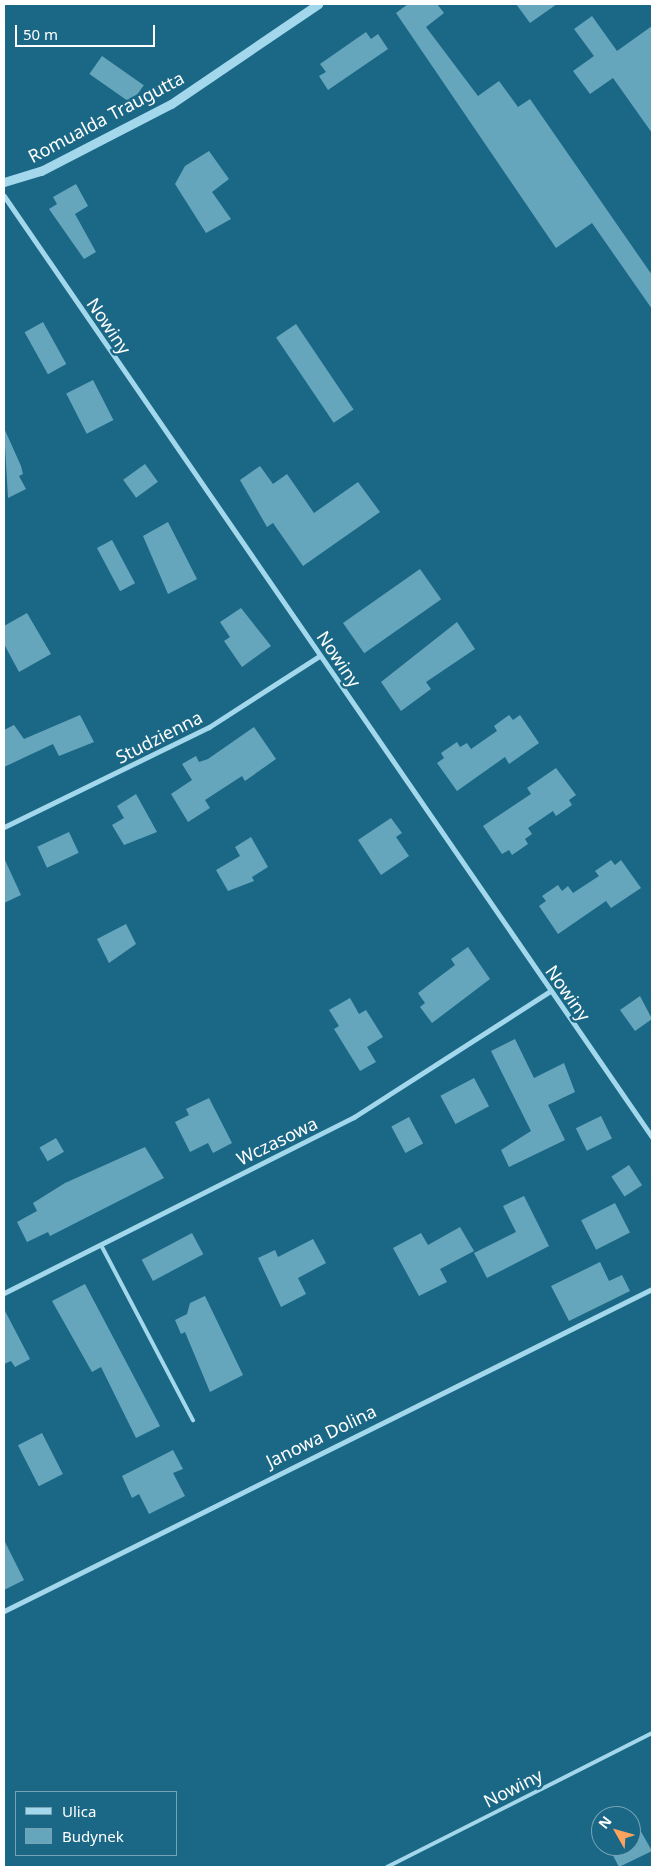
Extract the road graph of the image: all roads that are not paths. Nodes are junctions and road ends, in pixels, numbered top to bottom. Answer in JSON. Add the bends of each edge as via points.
{"nodes":[{"id":1,"x":318,"y":4,"type":"edge"},
{"id":2,"x":4,"y":182,"type":"edge"},
{"id":3,"x":4,"y":196,"type":"edge"},
{"id":4,"x":319,"y":656,"type":"junction"},
{"id":5,"x":4,"y":827,"type":"edge"},
{"id":6,"x":549,"y":992,"type":"junction"},
{"id":7,"x":652,"y":1137,"type":"edge"},
{"id":8,"x":101,"y":1245,"type":"junction"},
{"id":9,"x":652,"y":1289,"type":"edge"},
{"id":10,"x":4,"y":1294,"type":"edge"},
{"id":11,"x":193,"y":1420,"type":"dead end"},
{"id":12,"x":4,"y":1611,"type":"edge"},
{"id":13,"x":652,"y":1733,"type":"edge"},
{"id":14,"x":387,"y":1867,"type":"edge"}],
"edges":[{"from":1,"to":2,"type":"street","name":"Romualda Traugutta","via":[[171,104],[41,171]]},
{"from":3,"to":4,"type":"street","name":"Nowiny"},
{"from":4,"to":5,"type":"street","name":"Studzienna","via":[[209,727]]},
{"from":4,"to":6,"type":"street","name":"Nowiny"},
{"from":6,"to":7,"type":"street","name":"Nowiny"},
{"from":6,"to":8,"type":"street","name":"Wczasowa","via":[[354,1117]]},
{"from":8,"to":10,"type":"street","name":"Wczasowa"},
{"from":8,"to":11,"type":"lane"},
{"from":9,"to":12,"type":"street","name":"Janowa Dolina"},
{"from":13,"to":14,"type":"lane","name":"Nowiny"}]}
